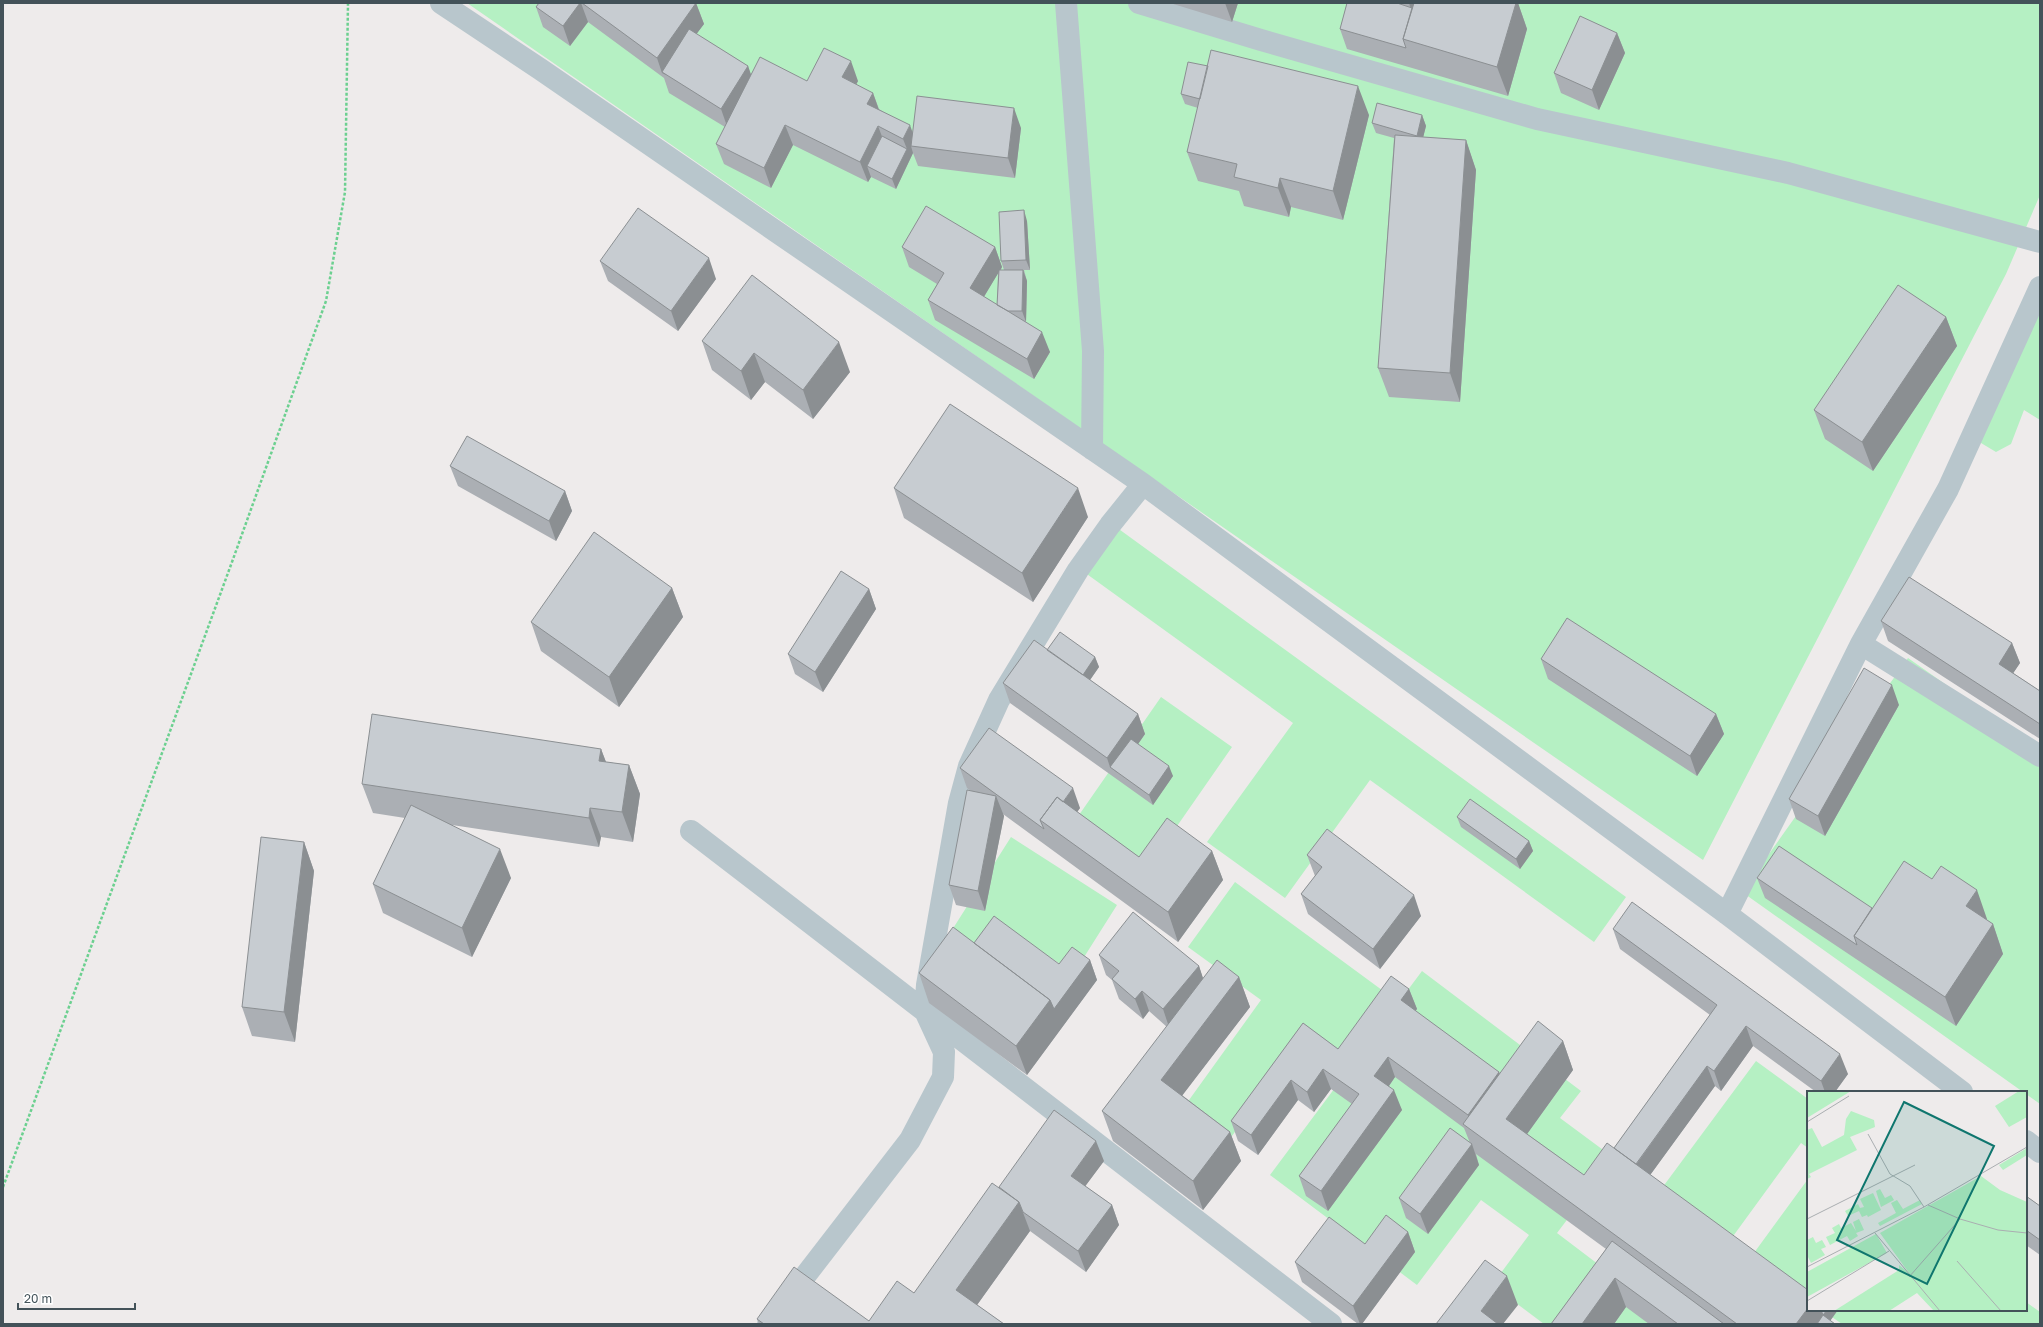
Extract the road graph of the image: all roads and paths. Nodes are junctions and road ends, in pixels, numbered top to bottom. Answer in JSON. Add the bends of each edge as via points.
{"nodes":[{"id":1,"x":348,"y":3,"type":"edge"},
{"id":2,"x":440,"y":3,"type":"edge"},
{"id":3,"x":1066,"y":3,"type":"edge"},
{"id":4,"x":1139,"y":3,"type":"edge"},
{"id":5,"x":2040,"y":242,"type":"edge"},
{"id":6,"x":2040,"y":287,"type":"edge"},
{"id":7,"x":1092,"y":449,"type":"junction"},
{"id":8,"x":1143,"y":484,"type":"junction"},
{"id":9,"x":1861,"y":644,"type":"junction"},
{"id":10,"x":2040,"y":756,"type":"edge"},
{"id":11,"x":691,"y":831,"type":"dead end"},
{"id":12,"x":1726,"y":914,"type":"junction"},
{"id":13,"x":925,"y":1012,"type":"junction"},
{"id":14,"x":1961,"y":1091,"type":"edge"},
{"id":15,"x":2027,"y":1142,"type":"edge"},
{"id":16,"x":2040,"y":1152,"type":"edge"},
{"id":17,"x":3,"y":1187,"type":"edge"},
{"id":18,"x":768,"y":1324,"type":"edge"},
{"id":19,"x":1331,"y":1324,"type":"edge"}],
"edges":[{"from":1,"to":17,"type":"path","via":[[345,192],[326,301]]},
{"from":2,"to":7,"type":"street","via":[[554,78]]},
{"from":3,"to":7,"type":"street","via":[[1093,351]]},
{"from":4,"to":5,"type":"street","via":[[1537,119],[1788,173]]},
{"from":6,"to":9,"type":"street","via":[[1948,489]]},
{"from":7,"to":8,"type":"street"},
{"from":8,"to":12,"type":"street"},
{"from":8,"to":13,"type":"street","via":[[1078,570],[999,700],[969,766],[958,803],[927,985]]},
{"from":9,"to":10,"type":"street"},
{"from":9,"to":12,"type":"street"},
{"from":11,"to":13,"type":"street"},
{"from":12,"to":14,"type":"street"},
{"from":13,"to":18,"type":"street","via":[[944,1052],[943,1077],[910,1140]]},
{"from":13,"to":19,"type":"street"},
{"from":15,"to":16,"type":"street"}]}
